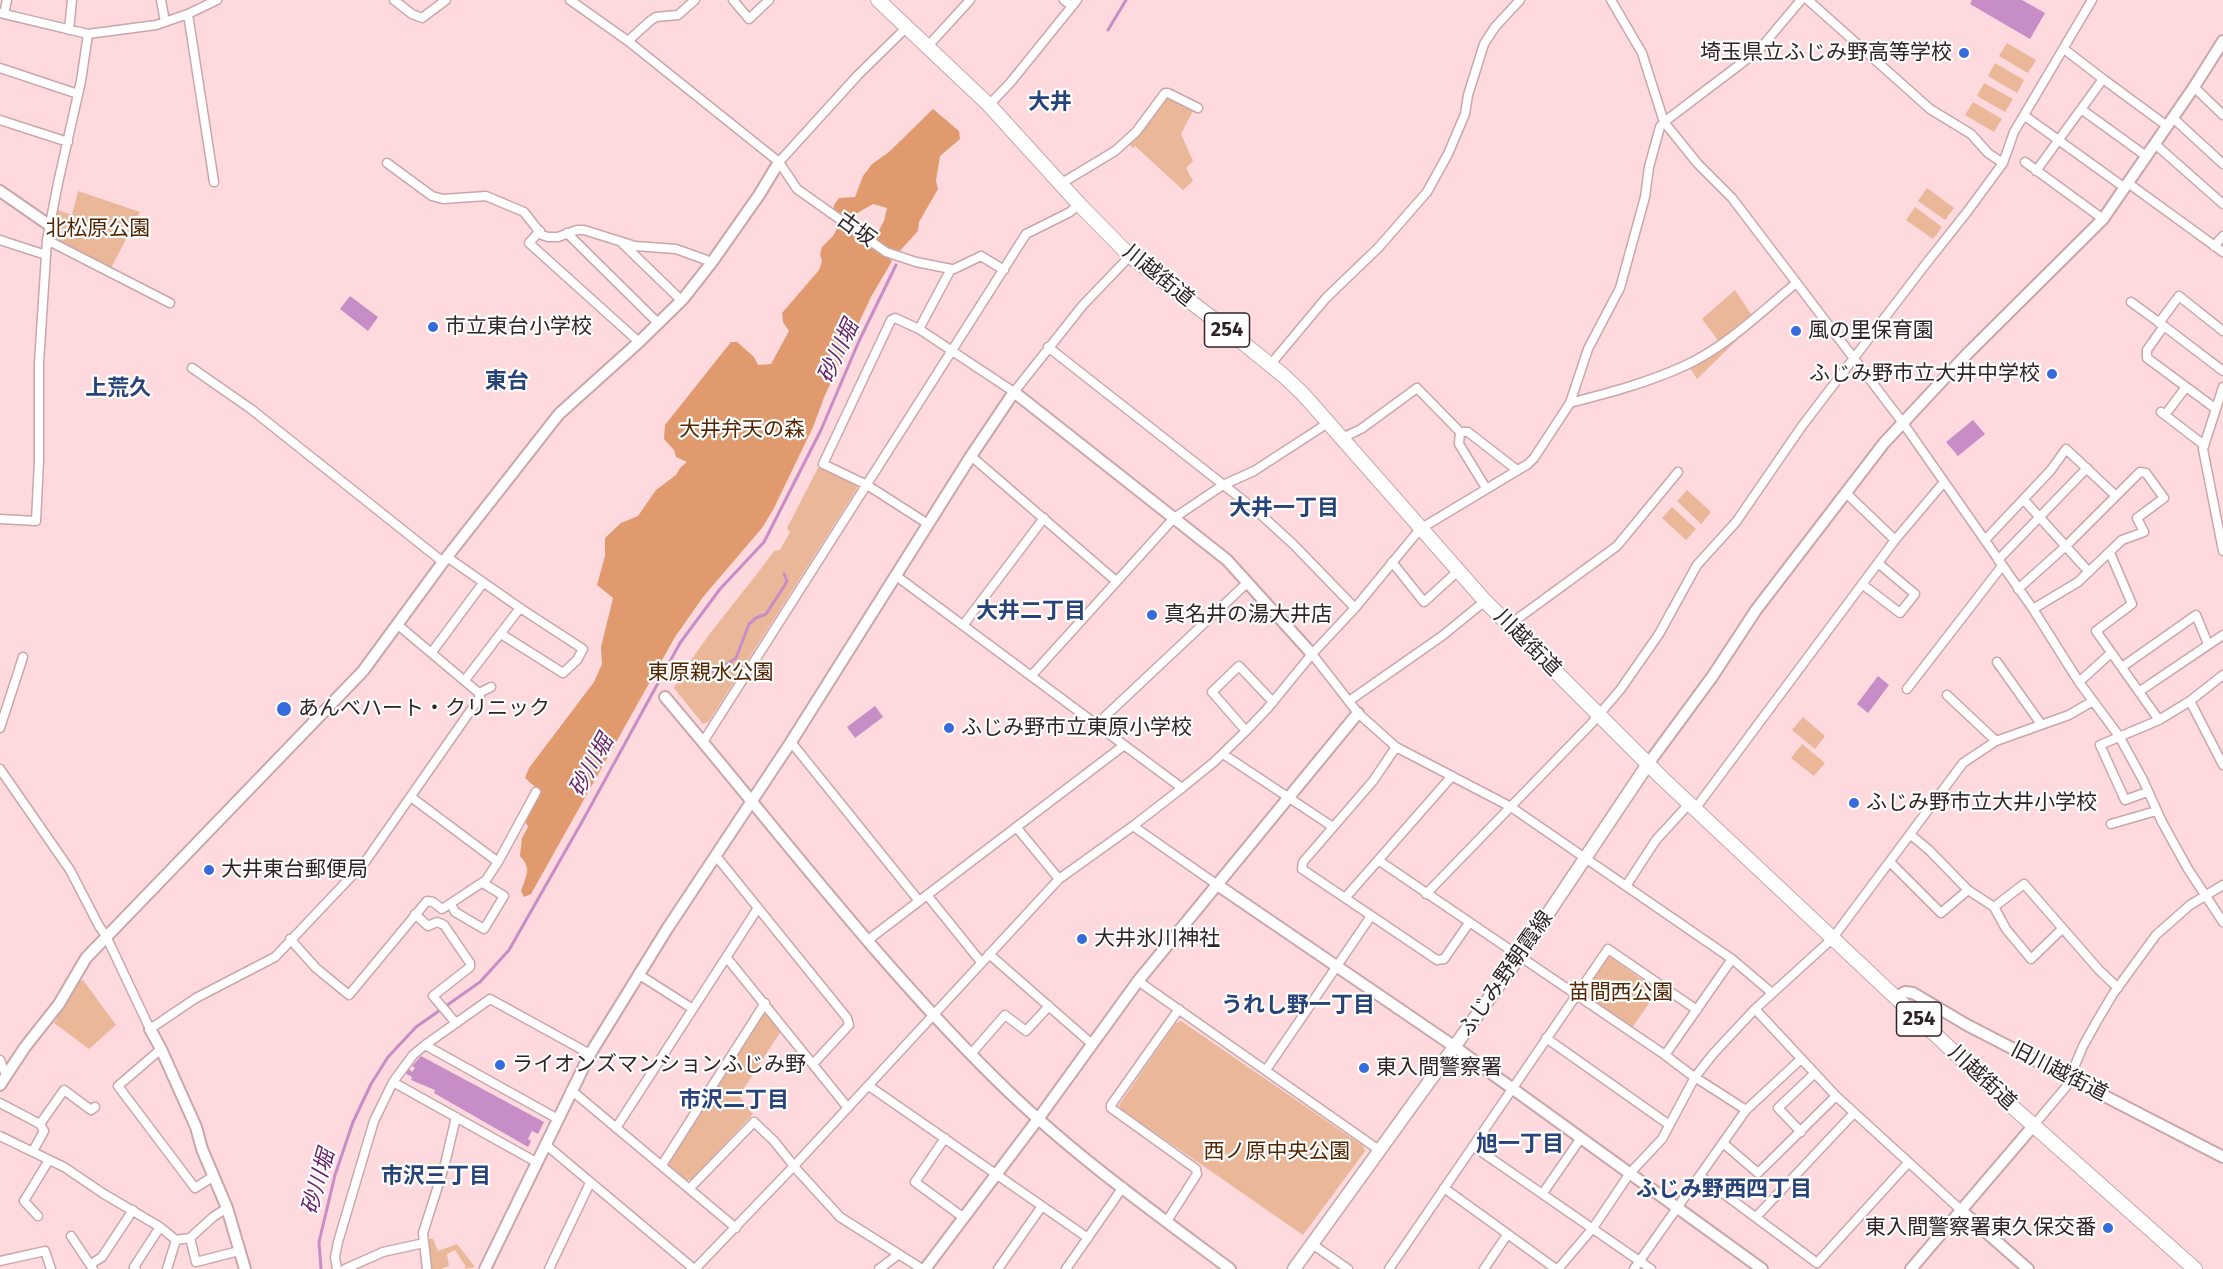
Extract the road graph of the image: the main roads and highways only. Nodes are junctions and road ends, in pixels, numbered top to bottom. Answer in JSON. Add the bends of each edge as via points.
{"nodes":[{"id":1,"x":878,"y":0,"type":"edge"},
{"id":2,"x":1648,"y":764,"type":"junction"},
{"id":3,"x":1294,"y":1269,"type":"edge"},
{"id":4,"x":2195,"y":1269,"type":"edge"}],
"edges":[{"from":1,"to":2,"type":"highway","name":"川越街道","number":"254","via":[[989,105],[1130,256],[1303,394],[1485,601]]},
{"from":2,"to":3,"type":"main road","name":"ふじみ野朝霞線","via":[[1520,957]]},
{"from":2,"to":4,"type":"highway","name":"川越街道","number":"254","via":[[1832,939]]}]}
